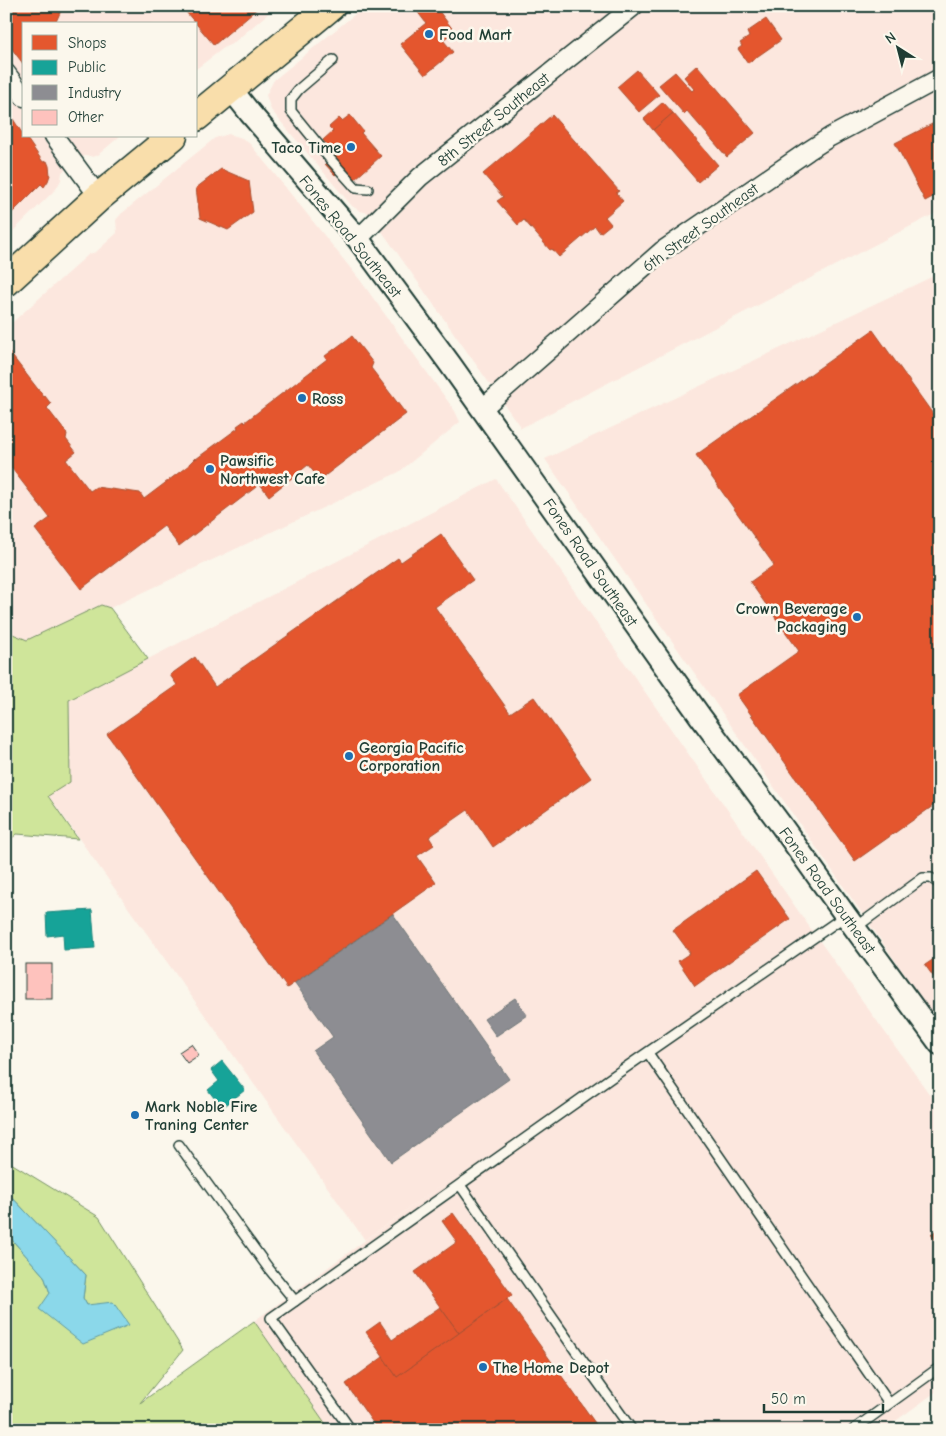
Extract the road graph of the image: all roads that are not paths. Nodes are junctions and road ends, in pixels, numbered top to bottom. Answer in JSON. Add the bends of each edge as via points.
{"nodes":[{"id":1,"x":331,"y":6,"type":"edge"},
{"id":2,"x":634,"y":6,"type":"edge"},
{"id":3,"x":333,"y":60,"type":"dead end"},
{"id":4,"x":6,"y":73,"type":"edge"},
{"id":5,"x":940,"y":78,"type":"edge"},
{"id":6,"x":231,"y":89,"type":"junction"},
{"id":7,"x":22,"y":94,"type":"edge"},
{"id":8,"x":198,"y":115,"type":"edge"},
{"id":9,"x":55,"y":138,"type":"edge"},
{"id":10,"x":171,"y":138,"type":"edge"},
{"id":11,"x":368,"y":189,"type":"dead end"},
{"id":12,"x":99,"y":197,"type":"junction"},
{"id":13,"x":358,"y":240,"type":"junction"},
{"id":14,"x":6,"y":282,"type":"edge"},
{"id":15,"x":483,"y":408,"type":"junction"},
{"id":16,"x":940,"y":884,"type":"edge"},
{"id":17,"x":850,"y":922,"type":"junction"},
{"id":18,"x":940,"y":1044,"type":"edge"},
{"id":19,"x":648,"y":1053,"type":"junction"},
{"id":20,"x":179,"y":1145,"type":"dead end"},
{"id":21,"x":460,"y":1185,"type":"junction"},
{"id":22,"x":295,"y":1301,"type":"junction"},
{"id":23,"x":940,"y":1367,"type":"edge"},
{"id":24,"x":889,"y":1403,"type":"junction"},
{"id":25,"x":351,"y":1430,"type":"edge"},
{"id":26,"x":632,"y":1430,"type":"edge"},
{"id":27,"x":853,"y":1430,"type":"edge"}],
"edges":[{"from":1,"to":6,"type":"main road"},
{"from":2,"to":13,"type":"street","name":"8th Street Southeast","via":[[420,178]]},
{"from":3,"to":11,"type":"lane","via":[[291,98],[291,111],[356,188]]},
{"from":4,"to":7,"type":"street"},
{"from":5,"to":15,"type":"street","name":"6th Street Southeast","via":[[823,142],[662,251]]},
{"from":6,"to":8,"type":"main road"},
{"from":6,"to":13,"type":"street","name":"Fones Road Southeast"},
{"from":9,"to":12,"type":"street"},
{"from":10,"to":12,"type":"main road"},
{"from":12,"to":14,"type":"main road"},
{"from":13,"to":15,"type":"street","name":"Fones Road Southeast"},
{"from":15,"to":17,"type":"street","name":"Fones Road Southeast"},
{"from":16,"to":17,"type":"lane","via":[[932,878],[923,878]]},
{"from":17,"to":18,"type":"street","name":"Fones Road Southeast"},
{"from":17,"to":19,"type":"lane"},
{"from":19,"to":21,"type":"lane"},
{"from":19,"to":24,"type":"lane"},
{"from":20,"to":22,"type":"lane"},
{"from":21,"to":22,"type":"lane"},
{"from":21,"to":26,"type":"lane"},
{"from":22,"to":25,"type":"lane","via":[[271,1318]]},
{"from":23,"to":24,"type":"lane"},
{"from":24,"to":27,"type":"lane"}]}
